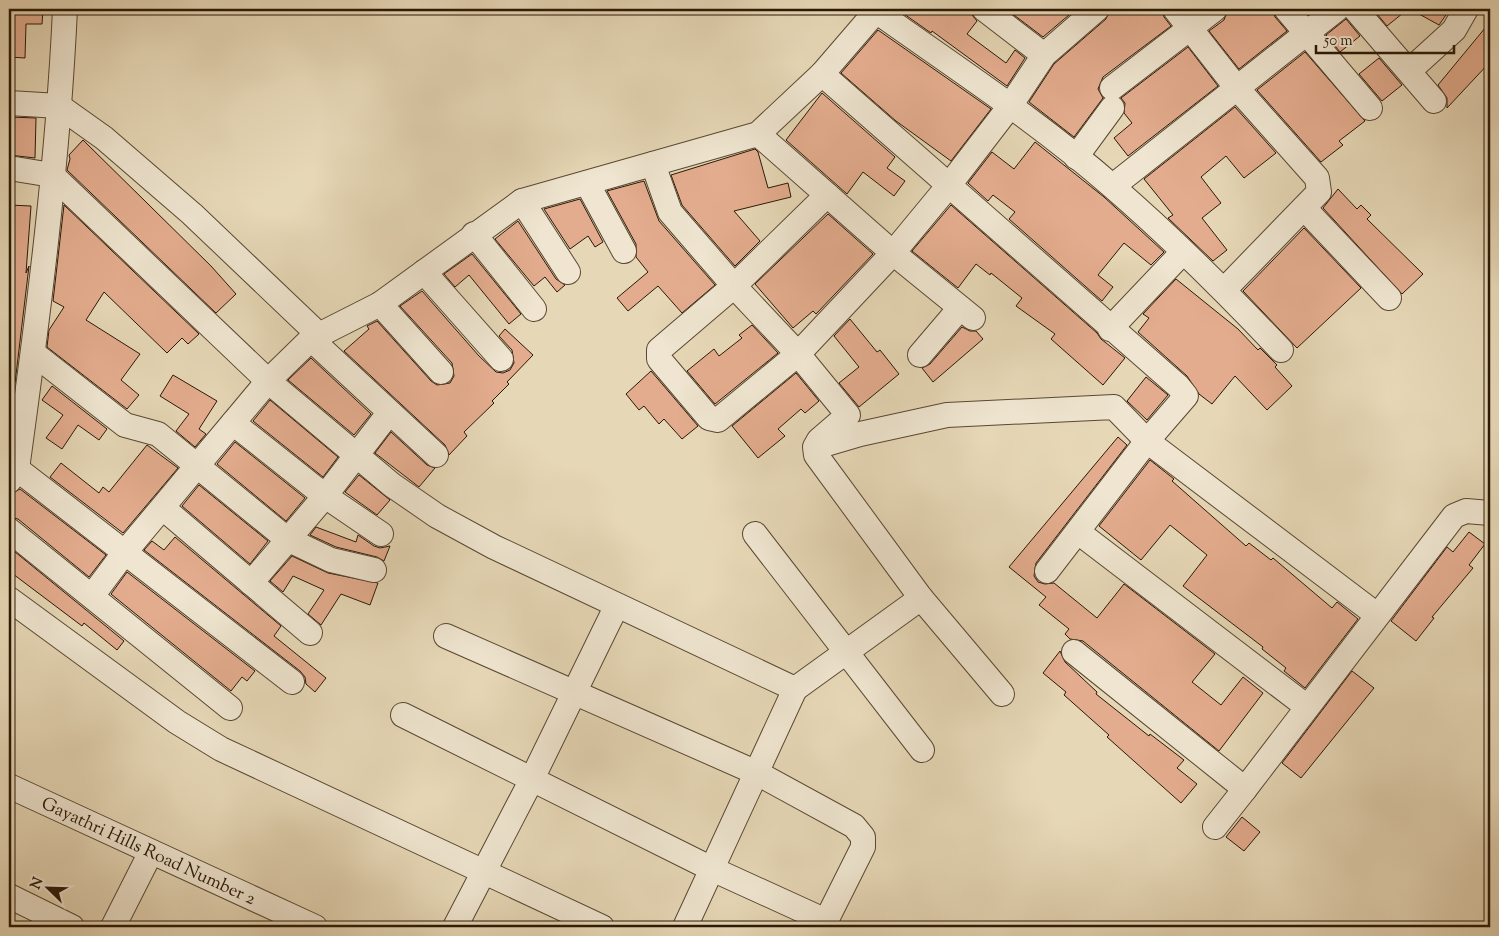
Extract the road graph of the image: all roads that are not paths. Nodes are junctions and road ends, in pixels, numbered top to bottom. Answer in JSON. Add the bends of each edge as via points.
{"nodes":[{"id":1,"x":65,"y":9,"type":"edge"},
{"id":2,"x":984,"y":9,"type":"edge"},
{"id":3,"x":1097,"y":9,"type":"edge"},
{"id":4,"x":1175,"y":9,"type":"edge"},
{"id":5,"x":1215,"y":9,"type":"edge"},
{"id":6,"x":1286,"y":9,"type":"edge"},
{"id":7,"x":1337,"y":9,"type":"edge"},
{"id":8,"x":1356,"y":9,"type":"edge"},
{"id":9,"x":1466,"y":9,"type":"edge"},
{"id":10,"x":877,"y":10,"type":"edge"},
{"id":11,"x":1191,"y":29,"type":"junction"},
{"id":12,"x":1307,"y":32,"type":"junction"},
{"id":13,"x":1044,"y":55,"type":"junction"},
{"id":14,"x":1409,"y":71,"type":"junction"},
{"id":15,"x":822,"y":74,"type":"junction"},
{"id":16,"x":1236,"y":87,"type":"junction"},
{"id":17,"x":1434,"y":101,"type":"dead end"},
{"id":18,"x":9,"y":103,"type":"edge"},
{"id":19,"x":59,"y":106,"type":"junction"},
{"id":20,"x":1010,"y":106,"type":"junction"},
{"id":21,"x":1370,"y":108,"type":"dead end"},
{"id":22,"x":758,"y":134,"type":"junction"},
{"id":23,"x":1076,"y":157,"type":"junction"},
{"id":24,"x":653,"y":164,"type":"junction"},
{"id":25,"x":9,"y":168,"type":"edge"},
{"id":26,"x":52,"y":175,"type":"junction"},
{"id":27,"x":587,"y":183,"type":"junction"},
{"id":28,"x":950,"y":184,"type":"junction"},
{"id":29,"x":1113,"y":186,"type":"junction"},
{"id":30,"x":827,"y":195,"type":"junction"},
{"id":31,"x":522,"y":201,"type":"junction"},
{"id":32,"x":1304,"y":208,"type":"junction"},
{"id":33,"x":474,"y":234,"type":"junction"},
{"id":34,"x":624,"y":251,"type":"dead end"},
{"id":35,"x":1183,"y":252,"type":"junction"},
{"id":36,"x":893,"y":253,"type":"junction"},
{"id":37,"x":424,"y":272,"type":"junction"},
{"id":38,"x":568,"y":272,"type":"dead end"},
{"id":39,"x":734,"y":286,"type":"junction"},
{"id":40,"x":1224,"y":290,"type":"junction"},
{"id":41,"x":1389,"y":298,"type":"dead end"},
{"id":42,"x":380,"y":304,"type":"junction"},
{"id":43,"x":534,"y":309,"type":"dead end"},
{"id":44,"x":1110,"y":329,"type":"junction"},
{"id":45,"x":315,"y":337,"type":"junction"},
{"id":46,"x":1281,"y":350,"type":"dead end"},
{"id":47,"x":33,"y":354,"type":"junction"},
{"id":48,"x":798,"y":354,"type":"junction"},
{"id":49,"x":920,"y":355,"type":"dead end"},
{"id":50,"x":502,"y":359,"type":"dead end"},
{"id":51,"x":441,"y":372,"type":"dead end"},
{"id":52,"x":268,"y":381,"type":"junction"},
{"id":53,"x":389,"y":413,"type":"junction"},
{"id":54,"x":233,"y":423,"type":"junction"},
{"id":55,"x":1147,"y":441,"type":"junction"},
{"id":56,"x":815,"y":447,"type":"junction"},
{"id":57,"x":356,"y":455,"type":"junction"},
{"id":58,"x":436,"y":455,"type":"dead end"},
{"id":59,"x":198,"y":465,"type":"junction"},
{"id":60,"x":13,"y":475,"type":"edge"},
{"id":61,"x":325,"y":496,"type":"junction"},
{"id":62,"x":162,"y":508,"type":"junction"},
{"id":63,"x":1490,"y":514,"type":"edge"},
{"id":64,"x":9,"y":530,"type":"edge"},
{"id":65,"x":1078,"y":532,"type":"junction"},
{"id":66,"x":381,"y":534,"type":"dead end"},
{"id":67,"x":755,"y":534,"type":"dead end"},
{"id":68,"x":287,"y":539,"type":"junction"},
{"id":69,"x":125,"y":552,"type":"junction"},
{"id":70,"x":374,"y":570,"type":"dead end"},
{"id":71,"x":1047,"y":571,"type":"dead end"},
{"id":72,"x":251,"y":583,"type":"junction"},
{"id":73,"x":92,"y":596,"type":"junction"},
{"id":74,"x":921,"y":598,"type":"junction"},
{"id":75,"x":9,"y":599,"type":"edge"},
{"id":76,"x":616,"y":607,"type":"junction"},
{"id":77,"x":1377,"y":615,"type":"junction"},
{"id":78,"x":310,"y":633,"type":"dead end"},
{"id":79,"x":446,"y":636,"type":"dead end"},
{"id":80,"x":1074,"y":652,"type":"dead end"},
{"id":81,"x":846,"y":653,"type":"junction"},
{"id":82,"x":292,"y":682,"type":"dead end"},
{"id":83,"x":795,"y":690,"type":"junction"},
{"id":84,"x":574,"y":692,"type":"junction"},
{"id":85,"x":1002,"y":694,"type":"dead end"},
{"id":86,"x":1306,"y":706,"type":"junction"},
{"id":87,"x":230,"y":708,"type":"dead end"},
{"id":88,"x":403,"y":715,"type":"dead end"},
{"id":89,"x":922,"y":750,"type":"dead end"},
{"id":90,"x":757,"y":773,"type":"junction"},
{"id":91,"x":532,"y":779,"type":"junction"},
{"id":92,"x":9,"y":786,"type":"edge"},
{"id":93,"x":1245,"y":789,"type":"junction"},
{"id":94,"x":1215,"y":827,"type":"dead end"},
{"id":95,"x":151,"y":852,"type":"junction"},
{"id":96,"x":712,"y":869,"type":"junction"},
{"id":97,"x":484,"y":872,"type":"junction"},
{"id":98,"x":9,"y":896,"type":"edge"},
{"id":99,"x":824,"y":924,"type":"edge"},
{"id":100,"x":72,"y":927,"type":"edge"},
{"id":101,"x":113,"y":927,"type":"edge"},
{"id":102,"x":315,"y":927,"type":"edge"},
{"id":103,"x":454,"y":927,"type":"edge"},
{"id":104,"x":602,"y":927,"type":"edge"},
{"id":105,"x":685,"y":927,"type":"edge"}],
"edges":[{"from":1,"to":19,"type":"street"},
{"from":2,"to":13,"type":"street"},
{"from":3,"to":13,"type":"street"},
{"from":4,"to":11,"type":"street"},
{"from":5,"to":11,"type":"street"},
{"from":6,"to":12,"type":"street"},
{"from":7,"to":12,"type":"street"},
{"from":8,"to":14,"type":"street"},
{"from":9,"to":14,"type":"street","via":[[1454,30]]},
{"from":10,"to":15,"type":"street"},
{"from":10,"to":20,"type":"street"},
{"from":11,"to":16,"type":"street"},
{"from":11,"to":23,"type":"street","via":[[1112,98]]},
{"from":12,"to":16,"type":"street"},
{"from":12,"to":21,"type":"street"},
{"from":13,"to":20,"type":"street"},
{"from":14,"to":17,"type":"street"},
{"from":15,"to":22,"type":"street"},
{"from":15,"to":28,"type":"street"},
{"from":16,"to":29,"type":"street"},
{"from":16,"to":32,"type":"street","via":[[1317,178],[1319,192]]},
{"from":18,"to":19,"type":"street"},
{"from":19,"to":26,"type":"street"},
{"from":19,"to":45,"type":"street","via":[[104,138],[192,214]]},
{"from":20,"to":23,"type":"street"},
{"from":20,"to":28,"type":"street"},
{"from":22,"to":24,"type":"street"},
{"from":22,"to":30,"type":"street"},
{"from":23,"to":29,"type":"street"},
{"from":24,"to":27,"type":"street"},
{"from":24,"to":39,"type":"street","via":[[670,212]]},
{"from":25,"to":26,"type":"street"},
{"from":26,"to":47,"type":"street"},
{"from":26,"to":52,"type":"street"},
{"from":27,"to":31,"type":"street"},
{"from":27,"to":34,"type":"street"},
{"from":28,"to":36,"type":"street"},
{"from":28,"to":44,"type":"street"},
{"from":29,"to":35,"type":"street"},
{"from":30,"to":36,"type":"street"},
{"from":30,"to":39,"type":"street"},
{"from":31,"to":33,"type":"street"},
{"from":31,"to":38,"type":"street"},
{"from":32,"to":40,"type":"street"},
{"from":32,"to":41,"type":"street"},
{"from":33,"to":37,"type":"street"},
{"from":33,"to":43,"type":"street"},
{"from":35,"to":40,"type":"street"},
{"from":35,"to":44,"type":"street"},
{"from":36,"to":48,"type":"street"},
{"from":36,"to":49,"type":"street","via":[[966,313]]},
{"from":37,"to":42,"type":"street"},
{"from":37,"to":50,"type":"street"},
{"from":39,"to":48,"type":"street"},
{"from":39,"to":48,"type":"street","via":[[657,355],[709,418],[718,420]]},
{"from":40,"to":46,"type":"street"},
{"from":42,"to":45,"type":"street"},
{"from":42,"to":51,"type":"street"},
{"from":44,"to":55,"type":"street","via":[[1186,396]]},
{"from":45,"to":52,"type":"street"},
{"from":45,"to":53,"type":"street"},
{"from":47,"to":59,"type":"street","via":[[125,425],[158,434]]},
{"from":47,"to":60,"type":"street"},
{"from":48,"to":56,"type":"street","via":[[848,415]]},
{"from":52,"to":54,"type":"street"},
{"from":52,"to":57,"type":"street"},
{"from":53,"to":57,"type":"street"},
{"from":53,"to":58,"type":"street"},
{"from":54,"to":59,"type":"street"},
{"from":54,"to":61,"type":"street"},
{"from":55,"to":56,"type":"street","via":[[1114,407],[947,415]]},
{"from":55,"to":65,"type":"street"},
{"from":55,"to":77,"type":"street"},
{"from":56,"to":74,"type":"street","via":[[816,455]]},
{"from":57,"to":61,"type":"street"},
{"from":57,"to":76,"type":"street","via":[[392,486],[437,516]]},
{"from":59,"to":62,"type":"street"},
{"from":59,"to":68,"type":"street"},
{"from":60,"to":69,"type":"street"},
{"from":61,"to":66,"type":"street"},
{"from":61,"to":68,"type":"street"},
{"from":62,"to":69,"type":"street"},
{"from":62,"to":72,"type":"street"},
{"from":63,"to":77,"type":"street","via":[[1466,510],[1454,516]]},
{"from":64,"to":73,"type":"street"},
{"from":65,"to":71,"type":"street"},
{"from":65,"to":86,"type":"street"},
{"from":67,"to":81,"type":"street"},
{"from":68,"to":70,"type":"street","via":[[331,560]]},
{"from":68,"to":72,"type":"street"},
{"from":69,"to":73,"type":"street"},
{"from":69,"to":82,"type":"street"},
{"from":72,"to":78,"type":"street"},
{"from":73,"to":87,"type":"street"},
{"from":74,"to":81,"type":"street"},
{"from":74,"to":85,"type":"street"},
{"from":75,"to":97,"type":"street","via":[[177,722],[222,748]]},
{"from":76,"to":83,"type":"street"},
{"from":76,"to":84,"type":"street"},
{"from":77,"to":86,"type":"street"},
{"from":79,"to":84,"type":"street"},
{"from":80,"to":93,"type":"street"},
{"from":81,"to":83,"type":"street"},
{"from":81,"to":89,"type":"street"},
{"from":83,"to":90,"type":"street"},
{"from":84,"to":90,"type":"street"},
{"from":84,"to":91,"type":"street"},
{"from":86,"to":93,"type":"street"},
{"from":88,"to":91,"type":"street"},
{"from":90,"to":96,"type":"street"},
{"from":90,"to":99,"type":"street","via":[[854,826],[863,837],[863,847]]},
{"from":91,"to":96,"type":"street"},
{"from":91,"to":97,"type":"street"},
{"from":92,"to":95,"type":"street","name":"Gayathri Hills Road Number 2"},
{"from":93,"to":94,"type":"street"},
{"from":95,"to":101,"type":"street"},
{"from":95,"to":102,"type":"street","name":"Gayathri Hills Road Number 2"},
{"from":96,"to":99,"type":"street"},
{"from":96,"to":105,"type":"street"},
{"from":97,"to":103,"type":"street"},
{"from":97,"to":104,"type":"street"},
{"from":98,"to":100,"type":"street"}]}
